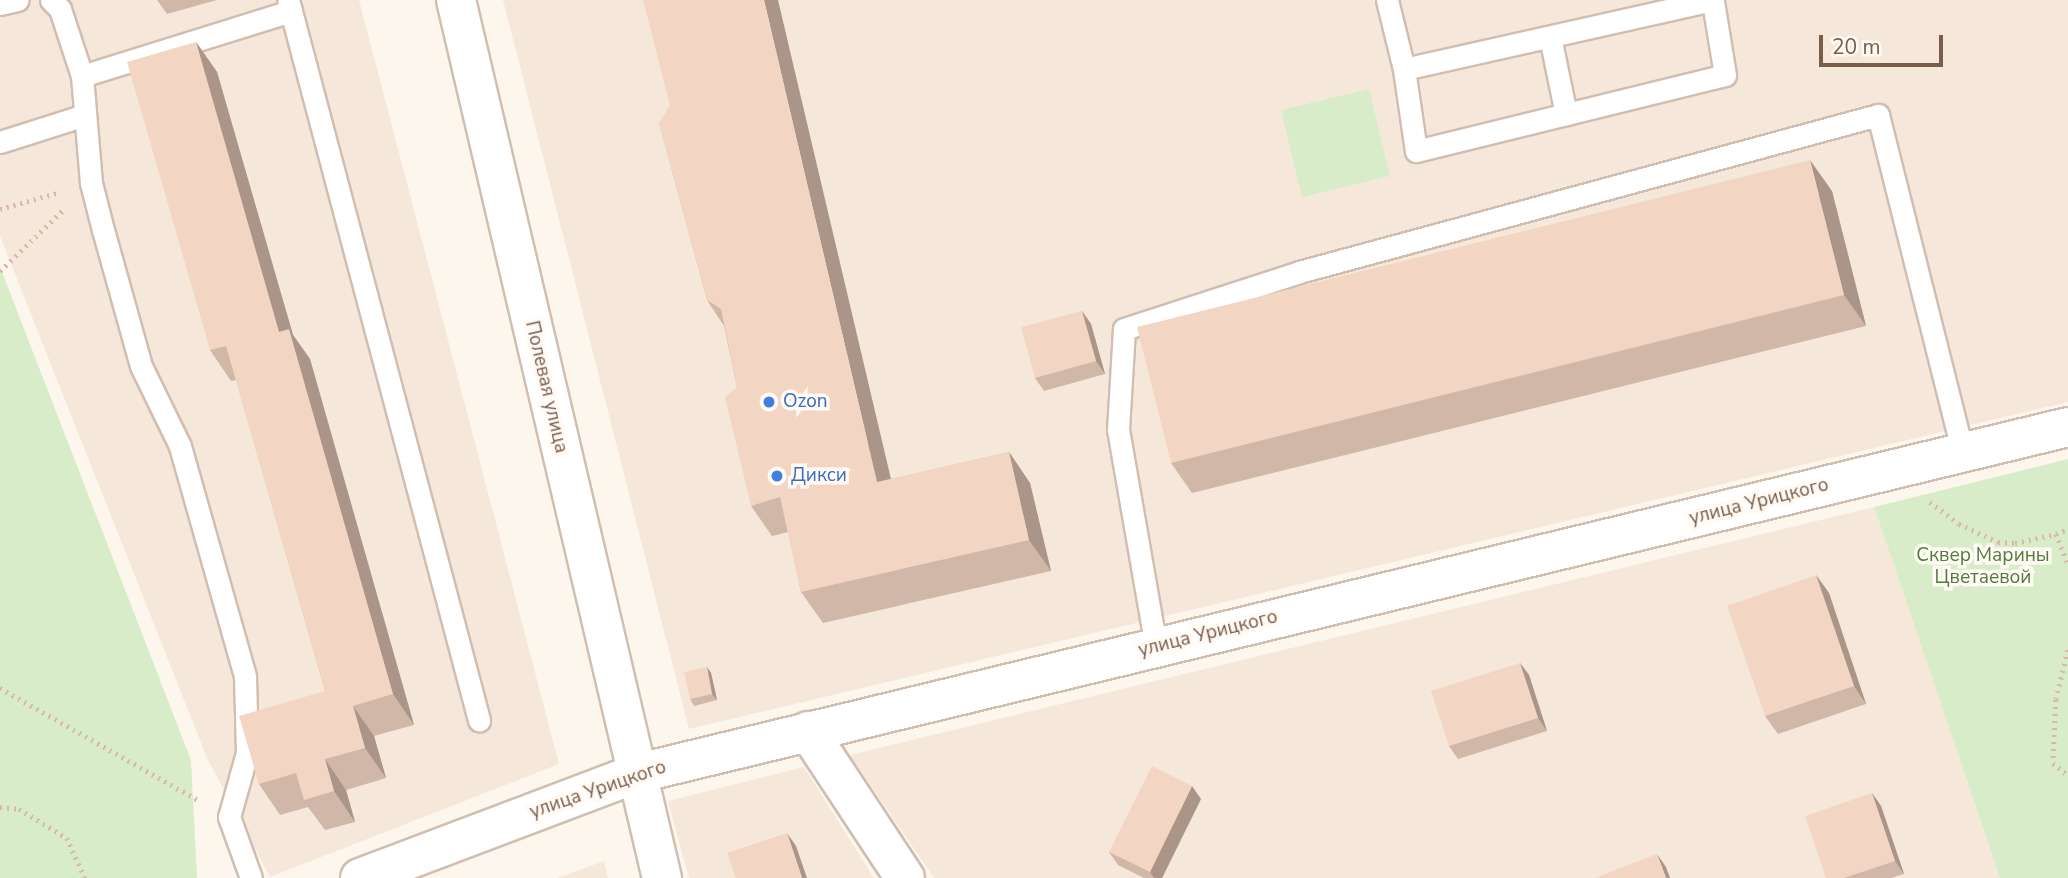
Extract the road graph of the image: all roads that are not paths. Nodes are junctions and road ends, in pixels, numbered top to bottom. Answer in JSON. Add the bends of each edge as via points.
{"nodes":[{"id":1,"x":18,"y":0,"type":"edge"},
{"id":2,"x":51,"y":0,"type":"edge"},
{"id":3,"x":456,"y":0,"type":"edge"},
{"id":4,"x":1387,"y":0,"type":"edge"},
{"id":5,"x":1712,"y":1,"type":"edge"},
{"id":6,"x":0,"y":4,"type":"edge"},
{"id":7,"x":289,"y":6,"type":"edge"},
{"id":8,"x":1550,"y":37,"type":"junction"},
{"id":9,"x":1404,"y":69,"type":"junction"},
{"id":10,"x":82,"y":76,"type":"junction"},
{"id":11,"x":1566,"y":114,"type":"junction"},
{"id":12,"x":86,"y":116,"type":"junction"},
{"id":13,"x":0,"y":142,"type":"edge"},
{"id":14,"x":2068,"y":427,"type":"edge"},
{"id":15,"x":1963,"y":453,"type":"junction"},
{"id":16,"x":1156,"y":647,"type":"junction"},
{"id":17,"x":479,"y":720,"type":"dead end"},
{"id":18,"x":808,"y":730,"type":"junction"},
{"id":19,"x":635,"y":774,"type":"junction"},
{"id":20,"x":251,"y":878,"type":"edge"},
{"id":21,"x":360,"y":878,"type":"edge"},
{"id":22,"x":662,"y":878,"type":"edge"},
{"id":23,"x":905,"y":878,"type":"edge"}],
"edges":[{"from":1,"to":6,"type":"lane"},
{"from":2,"to":10,"type":"lane","via":[[60,9]]},
{"from":3,"to":19,"type":"street","name":"Полевая улица"},
{"from":4,"to":9,"type":"lane"},
{"from":5,"to":8,"type":"lane"},
{"from":5,"to":11,"type":"lane","via":[[1725,75]]},
{"from":7,"to":10,"type":"lane"},
{"from":7,"to":17,"type":"lane"},
{"from":8,"to":9,"type":"lane"},
{"from":8,"to":11,"type":"lane"},
{"from":9,"to":11,"type":"lane","via":[[1416,151]]},
{"from":10,"to":12,"type":"lane"},
{"from":12,"to":13,"type":"lane"},
{"from":12,"to":20,"type":"lane","via":[[91,183],[141,366],[180,446],[245,676],[247,753],[229,817]]},
{"from":14,"to":15,"type":"street","name":"улица Урицкого"},
{"from":15,"to":16,"type":"street","name":"улица Урицкого"},
{"from":15,"to":16,"type":"lane","via":[[1878,115],[1299,272],[1124,329],[1118,430]]},
{"from":16,"to":18,"type":"street","name":"улица Урицкого"},
{"from":18,"to":19,"type":"street","name":"улица Урицкого"},
{"from":18,"to":23,"type":"street"},
{"from":19,"to":21,"type":"street","name":"улица Урицкого"},
{"from":19,"to":22,"type":"street","name":"Полевая улица"}]}
